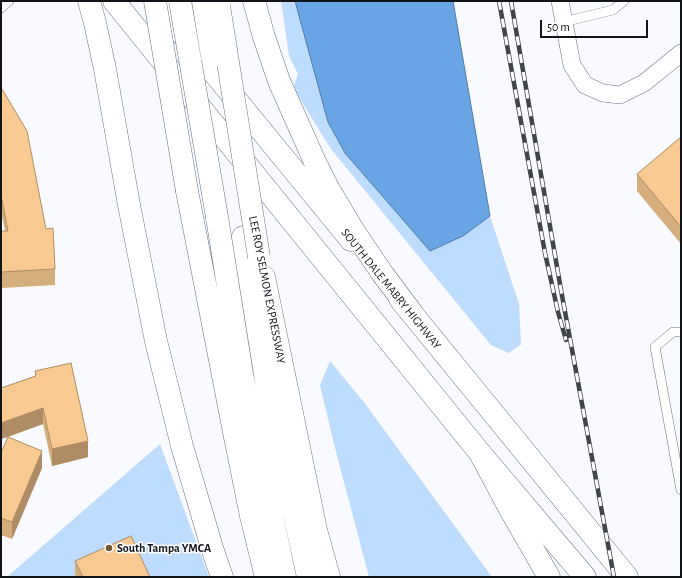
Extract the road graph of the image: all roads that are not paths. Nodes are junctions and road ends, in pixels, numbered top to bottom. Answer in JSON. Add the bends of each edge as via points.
{"nodes":[{"id":1,"x":9,"y":1,"type":"edge"},
{"id":2,"x":89,"y":1,"type":"edge"},
{"id":3,"x":114,"y":1,"type":"edge"},
{"id":4,"x":155,"y":1,"type":"edge"},
{"id":5,"x":180,"y":1,"type":"edge"},
{"id":6,"x":203,"y":1,"type":"edge"},
{"id":7,"x":219,"y":1,"type":"edge"},
{"id":8,"x":254,"y":1,"type":"edge"},
{"id":9,"x":560,"y":1,"type":"edge"},
{"id":10,"x":624,"y":1,"type":"edge"},
{"id":11,"x":1,"y":8,"type":"edge"},
{"id":12,"x":563,"y":22,"type":"junction"},
{"id":13,"x":681,"y":53,"type":"edge"},
{"id":14,"x":412,"y":313,"type":"junction"},
{"id":15,"x":681,"y":332,"type":"edge"},
{"id":16,"x":480,"y":453,"type":"junction"},
{"id":17,"x":681,"y":490,"type":"edge"},
{"id":18,"x":222,"y":577,"type":"edge"},
{"id":19,"x":266,"y":577,"type":"edge"},
{"id":20,"x":285,"y":577,"type":"edge"},
{"id":21,"x":308,"y":577,"type":"edge"},
{"id":22,"x":329,"y":577,"type":"edge"},
{"id":23,"x":548,"y":577,"type":"edge"},
{"id":24,"x":585,"y":577,"type":"edge"},
{"id":25,"x":627,"y":577,"type":"edge"}],
"edges":[{"from":1,"to":11,"type":"lane"},
{"from":2,"to":18,"type":"main road","via":[[96,23],[128,206],[158,348],[182,446]]},
{"from":3,"to":16,"type":"main road"},
{"from":4,"to":14,"type":"main road","name":"SOUTH DALE MABRY HIGHWAY"},
{"from":4,"to":19,"type":"main road","bridge":true,"via":[[187,191],[251,516]]},
{"from":5,"to":20,"type":"main road","bridge":true,"via":[[242,374]]},
{"from":6,"to":21,"type":"main road","bridge":true,"via":[[269,399]]},
{"from":7,"to":22,"type":"main road","name":"LEE ROY SELMON EXPRESSWAY","bridge":true,"via":[[259,257],[316,530]]},
{"from":8,"to":14,"type":"main road","via":[[279,81],[315,162],[353,230]]},
{"from":9,"to":12,"type":"street"},
{"from":10,"to":12,"type":"lane","via":[[614,10]]},
{"from":12,"to":13,"type":"street","via":[[572,65],[585,85],[603,94],[620,94],[644,84]]},
{"from":14,"to":25,"type":"main road","name":"SOUTH DALE MABRY HIGHWAY"},
{"from":15,"to":17,"type":"lane","via":[[673,332],[655,347]]},
{"from":16,"to":23,"type":"main road"},
{"from":16,"to":24,"type":"main road"}]}
